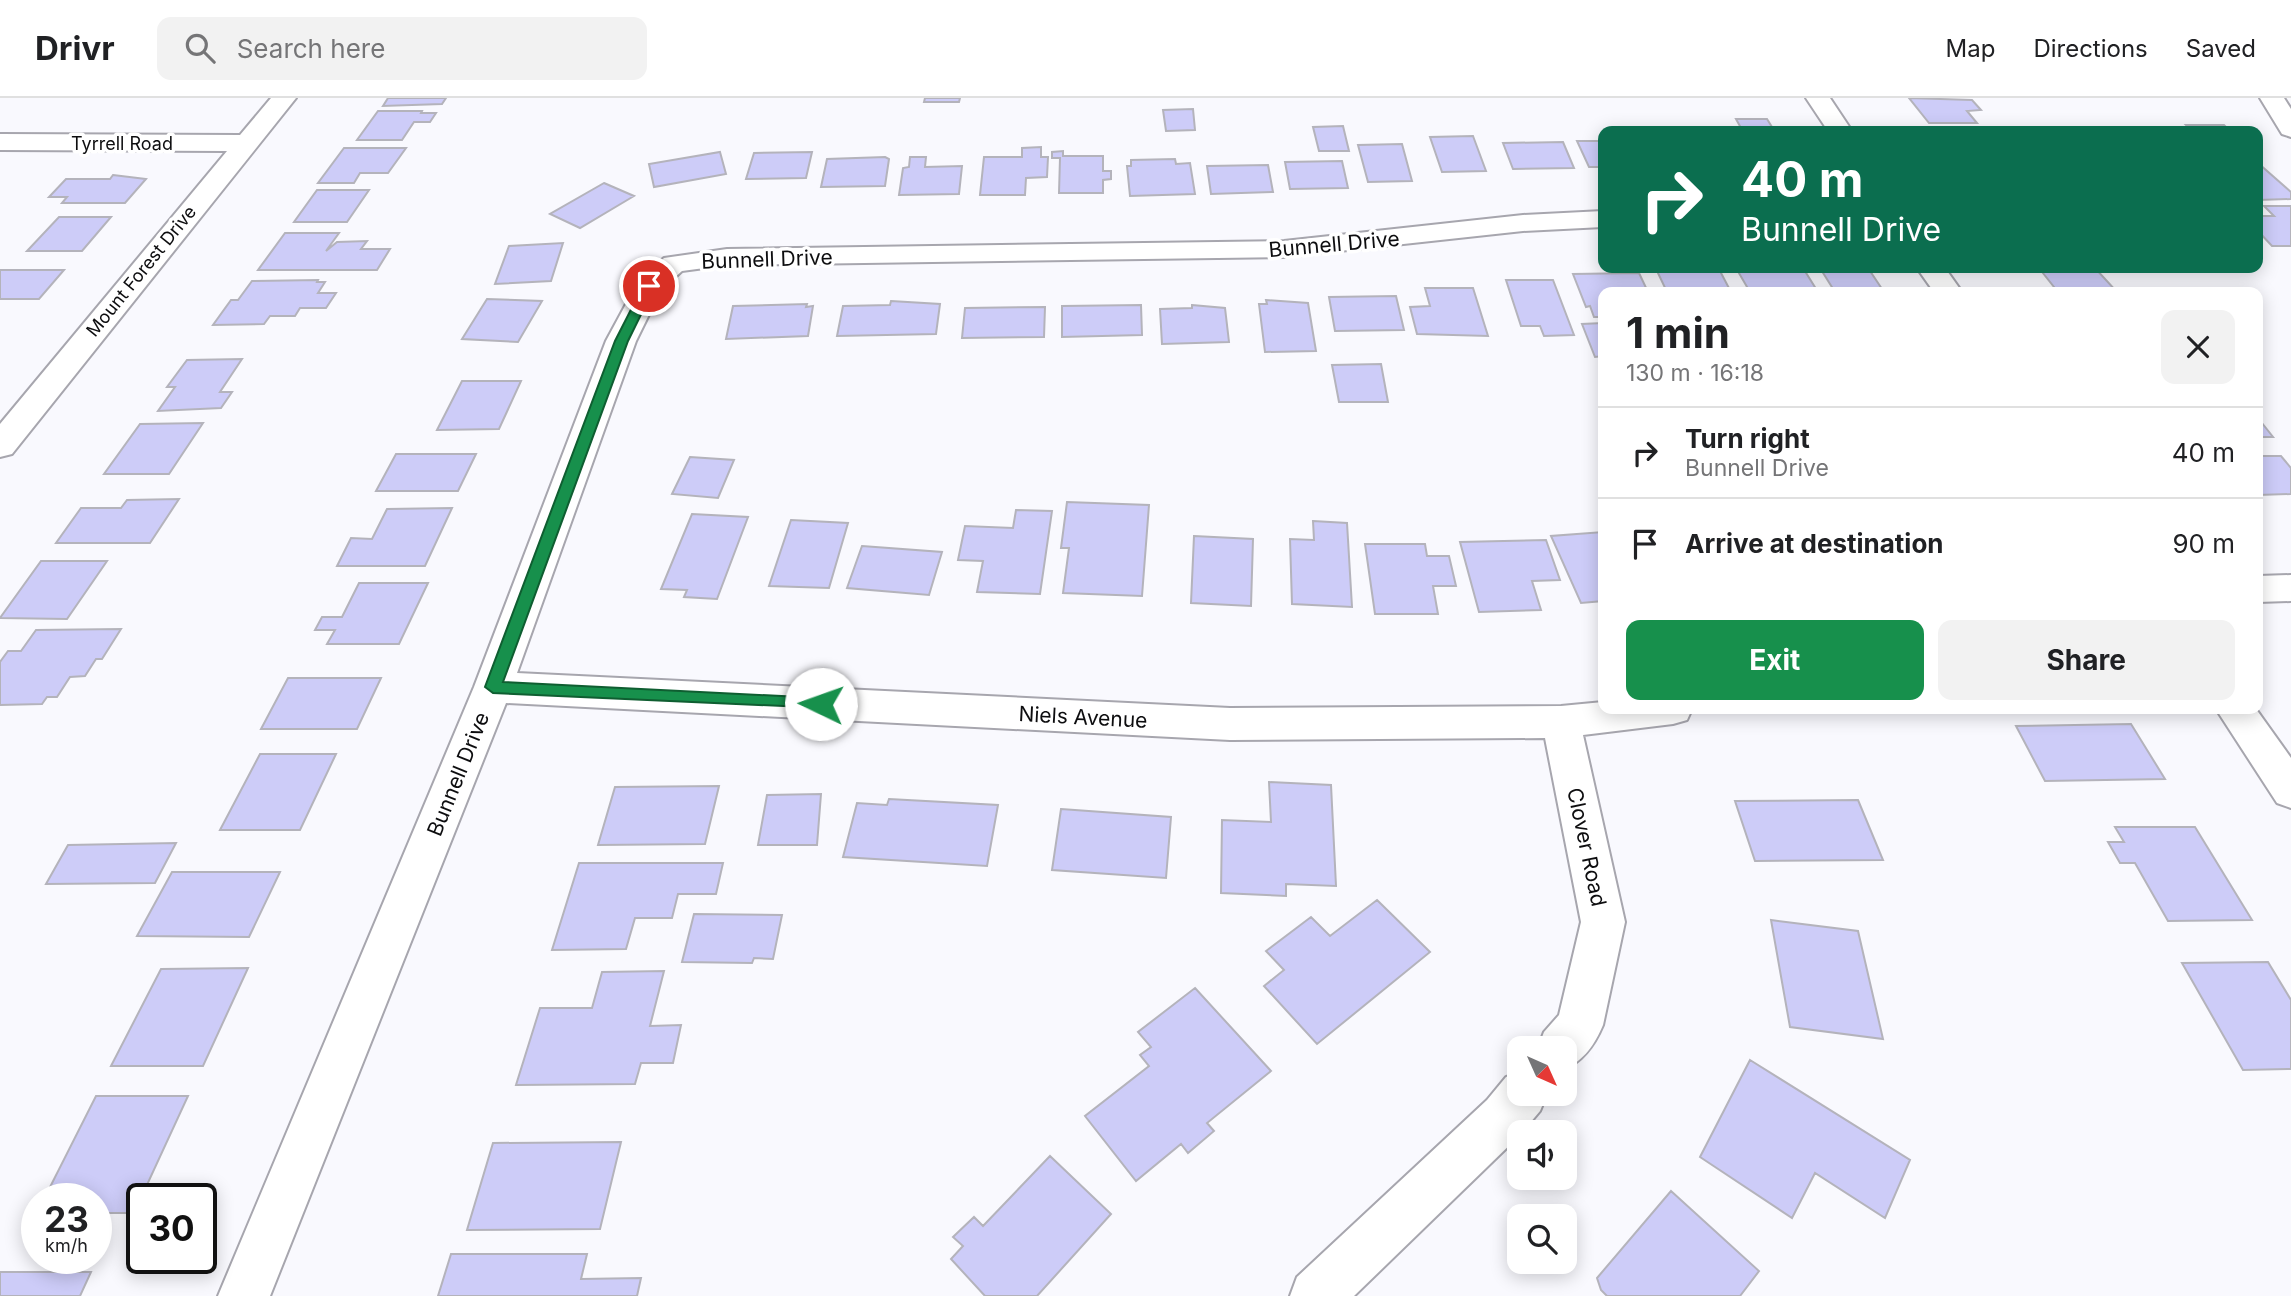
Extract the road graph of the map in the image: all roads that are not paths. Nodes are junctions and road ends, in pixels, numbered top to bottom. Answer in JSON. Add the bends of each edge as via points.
{"nodes":[{"id":1,"x":284,"y":98,"type":"edge"},
{"id":2,"x":1818,"y":98,"type":"edge"},
{"id":3,"x":2272,"y":98,"type":"edge"},
{"id":4,"x":1837,"y":126,"type":"edge"},
{"id":5,"x":2291,"y":129,"type":"edge"},
{"id":6,"x":0,"y":142,"type":"edge"},
{"id":7,"x":244,"y":144,"type":"junction"},
{"id":8,"x":1598,"y":219,"type":"edge"},
{"id":9,"x":0,"y":446,"type":"edge"},
{"id":10,"x":2291,"y":588,"type":"edge"},
{"id":11,"x":2263,"y":589,"type":"edge"},
{"id":12,"x":493,"y":687,"type":"junction"},
{"id":13,"x":1630,"y":714,"type":"edge"},
{"id":14,"x":2238,"y":714,"type":"edge"},
{"id":15,"x":1561,"y":722,"type":"junction"},
{"id":16,"x":2291,"y":791,"type":"edge"},
{"id":17,"x":1571,"y":1036,"type":"edge"},
{"id":18,"x":1513,"y":1106,"type":"edge"},
{"id":19,"x":244,"y":1296,"type":"edge"},
{"id":20,"x":1316,"y":1296,"type":"edge"}],
"edges":[{"from":1,"to":7,"type":"street","name":"Mount Forest Drive"},
{"from":2,"to":4,"type":"street"},
{"from":3,"to":5,"type":"street"},
{"from":6,"to":7,"type":"street","name":"Tyrrell Road"},
{"from":7,"to":9,"type":"street","name":"Mount Forest Drive"},
{"from":8,"to":12,"type":"street","name":"Bunnell Drive","via":[[1466,229],[1351,246],[727,257],[674,264],[649,286],[621,341]]},
{"from":10,"to":11,"type":"street"},
{"from":12,"to":15,"type":"street","name":"Niels Avenue","via":[[1230,724]]},
{"from":12,"to":19,"type":"street","name":"Bunnell Drive"},
{"from":13,"to":15,"type":"street","name":"Niels Avenue"},
{"from":14,"to":16,"type":"street"},
{"from":15,"to":17,"type":"street","name":"Clover Road","via":[[1603,922],[1580,1025]]},
{"from":18,"to":20,"type":"street"}]}
